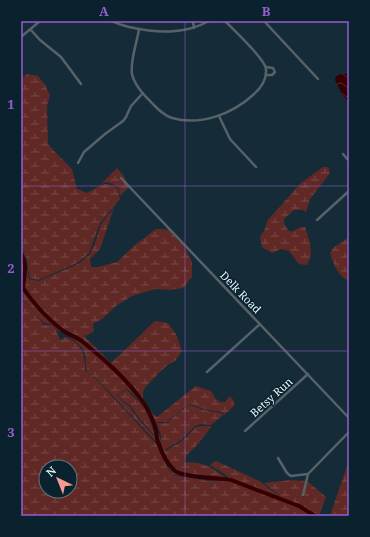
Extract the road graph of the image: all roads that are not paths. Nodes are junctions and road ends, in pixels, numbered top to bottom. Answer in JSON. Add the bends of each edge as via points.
{"nodes":[{"id":1,"x":40,"y":21,"type":"edge"},
{"id":2,"x":111,"y":21,"type":"edge"},
{"id":3,"x":193,"y":21,"type":"edge"},
{"id":4,"x":209,"y":21,"type":"edge"},
{"id":5,"x":226,"y":21,"type":"edge"},
{"id":6,"x":264,"y":21,"type":"edge"},
{"id":7,"x":194,"y":28,"type":"junction"},
{"id":8,"x":30,"y":29,"type":"junction"},
{"id":9,"x":139,"y":29,"type":"junction"},
{"id":10,"x":21,"y":37,"type":"edge"},
{"id":11,"x":266,"y":67,"type":"junction"},
{"id":12,"x":266,"y":75,"type":"junction"},
{"id":13,"x":318,"y":79,"type":"dead end"},
{"id":14,"x":81,"y":84,"type":"dead end"},
{"id":15,"x":143,"y":93,"type":"junction"},
{"id":16,"x":219,"y":116,"type":"junction"},
{"id":17,"x":343,"y":154,"type":"dead end"},
{"id":18,"x":349,"y":161,"type":"edge"},
{"id":19,"x":78,"y":163,"type":"dead end"},
{"id":20,"x":256,"y":167,"type":"dead end"},
{"id":21,"x":121,"y":178,"type":"dead end"},
{"id":22,"x":349,"y":191,"type":"edge"},
{"id":23,"x":317,"y":220,"type":"dead end"},
{"id":24,"x":260,"y":324,"type":"junction"},
{"id":25,"x":207,"y":372,"type":"dead end"},
{"id":26,"x":308,"y":374,"type":"junction"},
{"id":27,"x":349,"y":418,"type":"edge"},
{"id":28,"x":245,"y":431,"type":"dead end"},
{"id":29,"x":349,"y":432,"type":"edge"},
{"id":30,"x":278,"y":458,"type":"dead end"},
{"id":31,"x":308,"y":474,"type":"junction"},
{"id":32,"x":303,"y":495,"type":"dead end"}],
"edges":[{"from":1,"to":8,"type":"street"},
{"from":2,"to":9,"type":"street"},
{"from":3,"to":7,"type":"street"},
{"from":4,"to":7,"type":"street"},
{"from":5,"to":11,"type":"street"},
{"from":6,"to":13,"type":"street"},
{"from":7,"to":9,"type":"street","via":[[176,32]]},
{"from":8,"to":10,"type":"street"},
{"from":8,"to":14,"type":"street","via":[[61,57]]},
{"from":9,"to":15,"type":"street","via":[[132,72],[136,84]]},
{"from":11,"to":12,"type":"street"},
{"from":11,"to":12,"type":"street","via":[[275,70],[272,75]]},
{"from":12,"to":16,"type":"street","via":[[261,88],[245,102]]},
{"from":15,"to":16,"type":"street","via":[[159,110],[170,117],[197,120]]},
{"from":15,"to":19,"type":"street","via":[[131,106],[123,121],[84,152]]},
{"from":16,"to":20,"type":"street","via":[[230,139]]},
{"from":17,"to":18,"type":"street"},
{"from":21,"to":24,"type":"street","name":"Delk Road"},
{"from":22,"to":23,"type":"street"},
{"from":24,"to":25,"type":"street"},
{"from":24,"to":26,"type":"street","name":"Delk Road"},
{"from":26,"to":27,"type":"street","name":"Delk Road"},
{"from":26,"to":28,"type":"street","name":"Betsy Run"},
{"from":29,"to":31,"type":"street"},
{"from":30,"to":31,"type":"street","via":[[291,476]]},
{"from":31,"to":32,"type":"street"}]}
